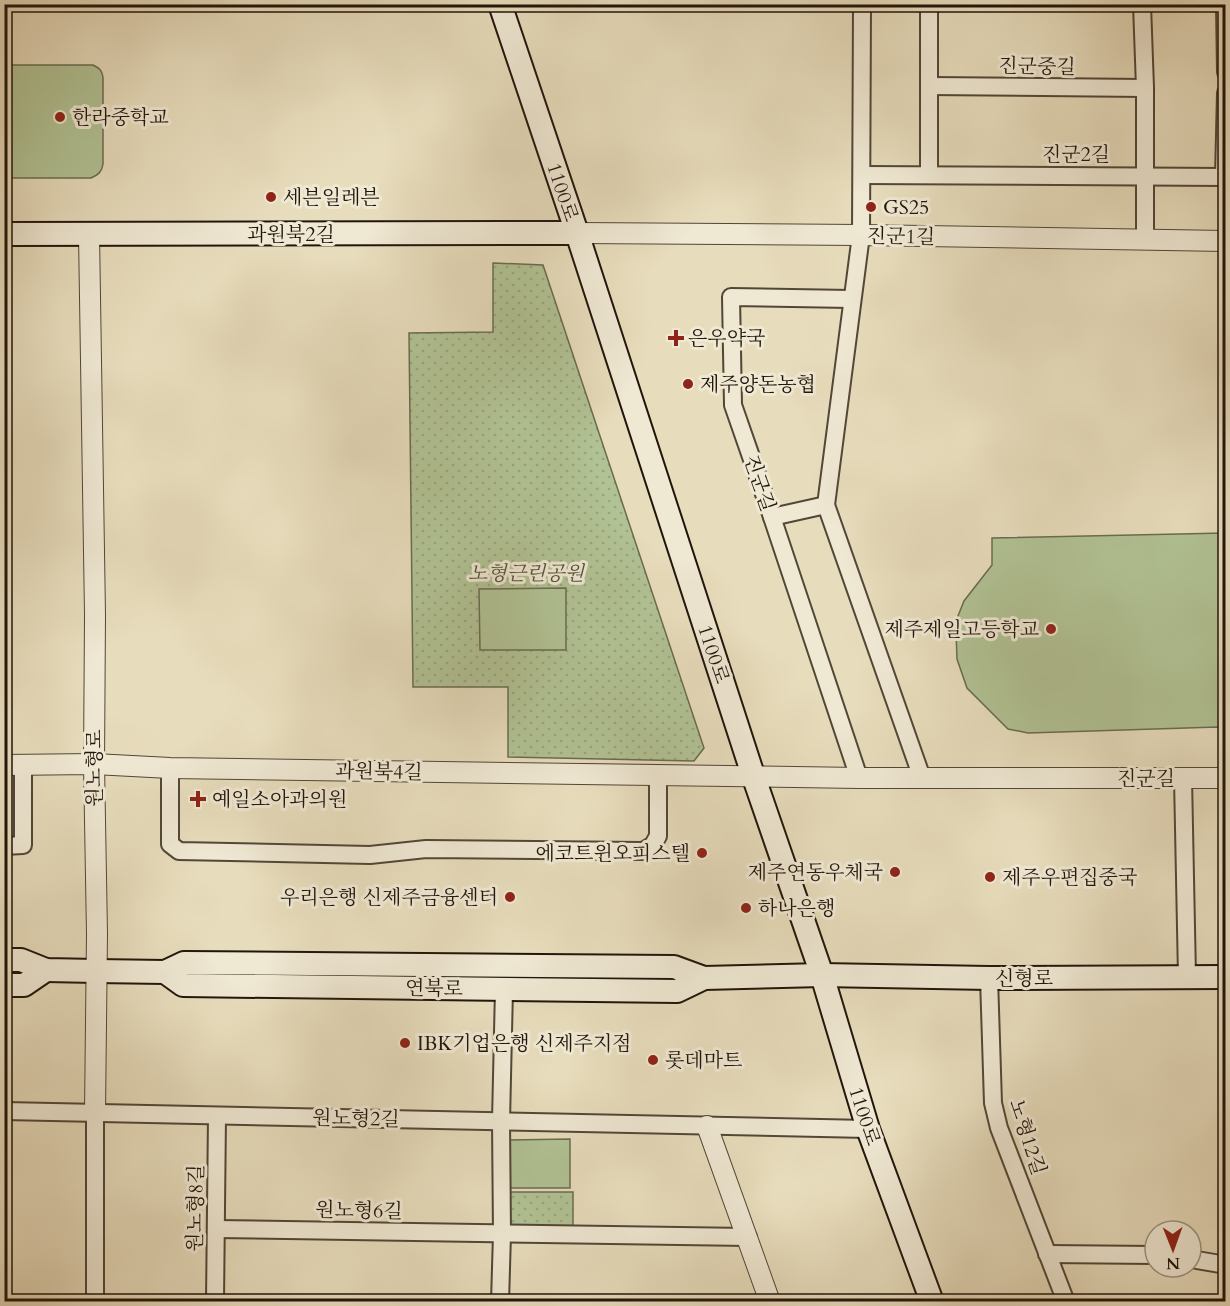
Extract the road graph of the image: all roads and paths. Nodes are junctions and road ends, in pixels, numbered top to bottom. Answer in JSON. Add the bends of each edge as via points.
{"nodes":[{"id":1,"x":500,"y":4,"type":"edge"},
{"id":2,"x":862,"y":4,"type":"edge"},
{"id":3,"x":929,"y":4,"type":"edge"},
{"id":4,"x":1142,"y":4,"type":"edge"},
{"id":5,"x":1225,"y":4,"type":"edge"},
{"id":6,"x":1226,"y":72,"type":"edge"},
{"id":7,"x":929,"y":86,"type":"junction"},
{"id":8,"x":1145,"y":88,"type":"junction"},
{"id":9,"x":1226,"y":93,"type":"edge"},
{"id":10,"x":862,"y":175,"type":"junction"},
{"id":11,"x":928,"y":175,"type":"junction"},
{"id":12,"x":1146,"y":175,"type":"junction"},
{"id":13,"x":1225,"y":177,"type":"edge"},
{"id":14,"x":577,"y":233,"type":"junction"},
{"id":15,"x":4,"y":234,"type":"edge"},
{"id":16,"x":89,"y":234,"type":"junction"},
{"id":17,"x":861,"y":235,"type":"junction"},
{"id":18,"x":1145,"y":239,"type":"junction"},
{"id":19,"x":1226,"y":240,"type":"edge"},
{"id":20,"x":851,"y":299,"type":"junction"},
{"id":21,"x":826,"y":505,"type":"junction"},
{"id":22,"x":772,"y":517,"type":"junction"},
{"id":23,"x":94,"y":764,"type":"junction"},
{"id":24,"x":14,"y":765,"type":"edge"},
{"id":25,"x":170,"y":768,"type":"junction"},
{"id":26,"x":658,"y":774,"type":"junction"},
{"id":27,"x":753,"y":775,"type":"junction"},
{"id":28,"x":859,"y":778,"type":"junction"},
{"id":29,"x":922,"y":778,"type":"junction"},
{"id":30,"x":1183,"y":778,"type":"junction"},
{"id":31,"x":1226,"y":778,"type":"edge"},
{"id":32,"x":4,"y":846,"type":"edge"},
{"id":33,"x":4,"y":960,"type":"edge"},
{"id":34,"x":46,"y":970,"type":"junction"},
{"id":35,"x":96,"y":972,"type":"junction"},
{"id":36,"x":165,"y":972,"type":"junction"},
{"id":37,"x":822,"y":975,"type":"junction"},
{"id":38,"x":1187,"y":977,"type":"junction"},
{"id":39,"x":1226,"y":977,"type":"edge"},
{"id":40,"x":704,"y":978,"type":"junction"},
{"id":41,"x":989,"y":978,"type":"junction"},
{"id":42,"x":4,"y":985,"type":"edge"},
{"id":43,"x":504,"y":989,"type":"junction"},
{"id":44,"x":4,"y":1111,"type":"edge"},
{"id":45,"x":95,"y":1113,"type":"junction"},
{"id":46,"x":217,"y":1116,"type":"junction"},
{"id":47,"x":501,"y":1121,"type":"junction"},
{"id":48,"x":707,"y":1126,"type":"junction"},
{"id":49,"x":868,"y":1129,"type":"junction"},
{"id":50,"x":216,"y":1228,"type":"junction"},
{"id":51,"x":502,"y":1234,"type":"junction"},
{"id":52,"x":748,"y":1237,"type":"junction"},
{"id":53,"x":1047,"y":1254,"type":"junction"},
{"id":54,"x":1143,"y":1255,"type":"edge"},
{"id":55,"x":1203,"y":1261,"type":"edge"},
{"id":56,"x":1226,"y":1265,"type":"edge"},
{"id":57,"x":95,"y":1302,"type":"edge"},
{"id":58,"x":215,"y":1302,"type":"edge"},
{"id":59,"x":501,"y":1302,"type":"edge"},
{"id":60,"x":770,"y":1302,"type":"edge"},
{"id":61,"x":932,"y":1302,"type":"edge"},
{"id":62,"x":1066,"y":1302,"type":"edge"}],
"edges":[{"from":1,"to":14,"type":"main road","name":"1100로"},
{"from":2,"to":10,"type":"street"},
{"from":3,"to":7,"type":"street"},
{"from":4,"to":8,"type":"street"},
{"from":5,"to":6,"type":"street"},
{"from":7,"to":8,"type":"street","name":"진군중길"},
{"from":7,"to":11,"type":"street"},
{"from":8,"to":12,"type":"street"},
{"from":9,"to":13,"type":"street","name":"진군2길"},
{"from":10,"to":11,"type":"street","name":"진군2길"},
{"from":10,"to":17,"type":"street"},
{"from":11,"to":12,"type":"street","name":"진군2길"},
{"from":12,"to":13,"type":"street","name":"진군2길"},
{"from":12,"to":18,"type":"street"},
{"from":14,"to":16,"type":"main road","name":"과원북2길"},
{"from":14,"to":17,"type":"street","name":"진군1길"},
{"from":14,"to":27,"type":"main road","name":"1100로"},
{"from":15,"to":16,"type":"main road","name":"과원북2길"},
{"from":16,"to":23,"type":"street","name":"원노형로"},
{"from":17,"to":18,"type":"street","name":"진군1길"},
{"from":17,"to":20,"type":"street"},
{"from":18,"to":19,"type":"street","name":"진군1길"},
{"from":20,"to":21,"type":"street"},
{"from":20,"to":22,"type":"street","name":"진군길","via":[[731,297],[733,405]]},
{"from":21,"to":22,"type":"street"},
{"from":21,"to":29,"type":"street"},
{"from":22,"to":28,"type":"street","name":"진군길"},
{"from":23,"to":24,"type":"street","name":"과원북4길"},
{"from":23,"to":25,"type":"street","name":"과원북4길"},
{"from":23,"to":35,"type":"street","name":"원노형로"},
{"from":24,"to":32,"type":"street","via":[[23,846]]},
{"from":25,"to":26,"type":"street","name":"과원북4길"},
{"from":25,"to":26,"type":"street","via":[[170,844],[179,851],[370,855],[426,849],[644,851],[658,836]]},
{"from":26,"to":27,"type":"street","name":"과원북4길"},
{"from":27,"to":28,"type":"street","name":"진군길"},
{"from":27,"to":37,"type":"main road","name":"1100로"},
{"from":28,"to":29,"type":"street","name":"진군길"},
{"from":29,"to":30,"type":"street","name":"진군길"},
{"from":30,"to":31,"type":"street","name":"진군길"},
{"from":30,"to":38,"type":"street"},
{"from":33,"to":34,"type":"main road","name":"연북로","via":[[21,960]]},
{"from":34,"to":35,"type":"main road","name":"연북로"},
{"from":34,"to":42,"type":"main road","via":[[24,985]]},
{"from":35,"to":36,"type":"main road","name":"연북로"},
{"from":35,"to":45,"type":"street","name":"원노형로"},
{"from":36,"to":40,"type":"main road","name":"연북로","via":[[184,963],[650,966],[674,967]]},
{"from":36,"to":43,"type":"main road","name":"연북로","via":[[183,985]]},
{"from":37,"to":40,"type":"main road","name":"연북로"},
{"from":37,"to":41,"type":"main road","name":"신형로"},
{"from":37,"to":49,"type":"main road","name":"1100로"},
{"from":38,"to":39,"type":"main road","name":"신형로"},
{"from":38,"to":41,"type":"main road","name":"신형로"},
{"from":40,"to":43,"type":"main road","name":"연북로","via":[[677,992]]},
{"from":41,"to":53,"type":"street","name":"노형12길","via":[[993,1103]]},
{"from":43,"to":47,"type":"street"},
{"from":44,"to":45,"type":"street","name":"원노형2길"},
{"from":45,"to":46,"type":"street","name":"원노형2길"},
{"from":45,"to":57,"type":"street","name":"원노형로"},
{"from":46,"to":47,"type":"street","name":"원노형2길"},
{"from":46,"to":50,"type":"street","name":"원노형8길"},
{"from":47,"to":48,"type":"street","name":"원노형2길"},
{"from":47,"to":51,"type":"street"},
{"from":48,"to":49,"type":"street","name":"원노형2길"},
{"from":48,"to":52,"type":"street"},
{"from":49,"to":61,"type":"main road","name":"1100로"},
{"from":50,"to":51,"type":"street","name":"원노형6길"},
{"from":50,"to":58,"type":"street","name":"원노형8길"},
{"from":51,"to":52,"type":"street"},
{"from":51,"to":59,"type":"street"},
{"from":52,"to":60,"type":"street"},
{"from":53,"to":54,"type":"street"},
{"from":53,"to":62,"type":"street","name":"노형12길"},
{"from":55,"to":56,"type":"street"}]}
